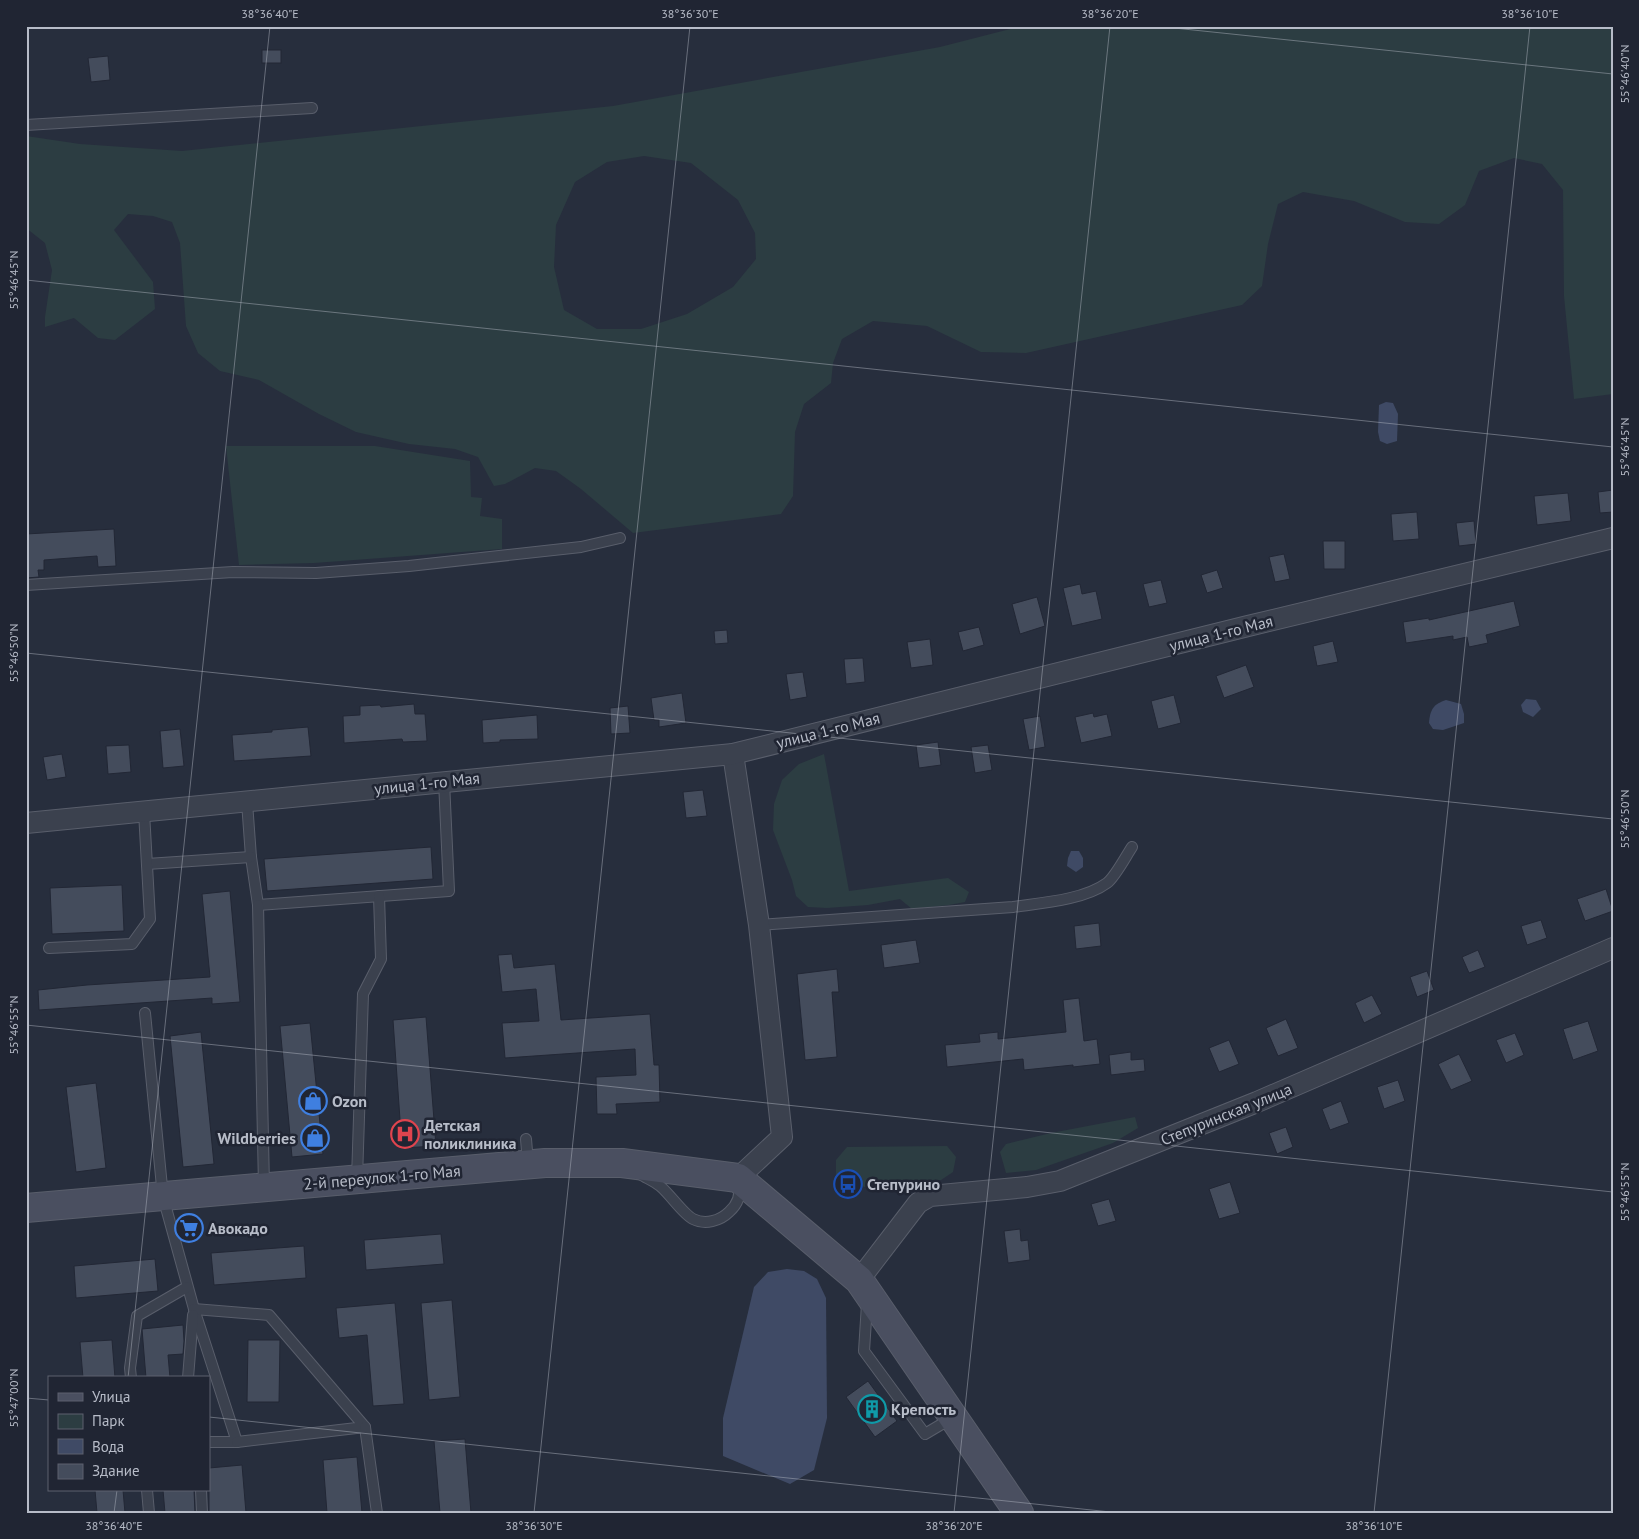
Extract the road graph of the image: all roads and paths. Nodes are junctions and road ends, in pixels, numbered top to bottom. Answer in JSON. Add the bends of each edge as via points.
{"nodes":[{"id":1,"x":312,"y":108,"type":"dead end"},
{"id":2,"x":26,"y":125,"type":"edge"},
{"id":3,"x":620,"y":538,"type":"dead end"},
{"id":4,"x":1613,"y":538,"type":"edge"},
{"id":5,"x":26,"y":584,"type":"edge"},
{"id":6,"x":733,"y":754,"type":"junction"},
{"id":7,"x":444,"y":781,"type":"junction"},
{"id":8,"x":247,"y":802,"type":"junction"},
{"id":9,"x":144,"y":812,"type":"junction"},
{"id":10,"x":26,"y":822,"type":"edge"},
{"id":11,"x":1132,"y":847,"type":"dead end"},
{"id":12,"x":251,"y":857,"type":"junction"},
{"id":13,"x":147,"y":864,"type":"junction"},
{"id":14,"x":379,"y":896,"type":"junction"},
{"id":15,"x":258,"y":905,"type":"junction"},
{"id":16,"x":759,"y":925,"type":"junction"},
{"id":17,"x":49,"y":948,"type":"dead end"},
{"id":18,"x":1613,"y":948,"type":"edge"},
{"id":19,"x":145,"y":1013,"type":"dead end"},
{"id":20,"x":622,"y":1163,"type":"junction"},
{"id":21,"x":738,"y":1178,"type":"junction"},
{"id":22,"x":357,"y":1180,"type":"junction"},
{"id":23,"x":264,"y":1187,"type":"junction"},
{"id":24,"x":163,"y":1197,"type":"junction"},
{"id":25,"x":26,"y":1208,"type":"edge"},
{"id":26,"x":864,"y":1286,"type":"junction"},
{"id":27,"x":188,"y":1287,"type":"junction"},
{"id":28,"x":194,"y":1309,"type":"junction"},
{"id":29,"x":131,"y":1376,"type":"edge"},
{"id":30,"x":188,"y":1376,"type":"edge"},
{"id":31,"x":954,"y":1417,"type":"junction"},
{"id":32,"x":365,"y":1427,"type":"junction"},
{"id":33,"x":210,"y":1442,"type":"edge"},
{"id":34,"x":237,"y":1442,"type":"junction"},
{"id":35,"x":147,"y":1492,"type":"edge"},
{"id":36,"x":201,"y":1492,"type":"edge"},
{"id":37,"x":149,"y":1513,"type":"edge"},
{"id":38,"x":202,"y":1513,"type":"edge"},
{"id":39,"x":377,"y":1513,"type":"edge"},
{"id":40,"x":1019,"y":1513,"type":"edge"}],
"edges":[{"from":1,"to":2,"type":"lane"},
{"from":3,"to":5,"type":"lane","via":[[580,547],[316,573],[232,572]]},
{"from":4,"to":6,"type":"street","name":"улица 1-го Мая"},
{"from":6,"to":7,"type":"street","name":"улица 1-го Мая"},
{"from":6,"to":16,"type":"street"},
{"from":7,"to":8,"type":"street","name":"улица 1-го Мая"},
{"from":7,"to":14,"type":"lane","via":[[449,891]]},
{"from":8,"to":9,"type":"street","name":"улица 1-го Мая"},
{"from":8,"to":12,"type":"lane"},
{"from":9,"to":10,"type":"street","name":"улица 1-го Мая"},
{"from":9,"to":13,"type":"lane"},
{"from":11,"to":16,"type":"lane","via":[[1108,882],[1083,895],[1013,907]]},
{"from":12,"to":13,"type":"lane"},
{"from":12,"to":15,"type":"lane"},
{"from":13,"to":17,"type":"lane","via":[[150,919],[132,944]]},
{"from":14,"to":15,"type":"lane"},
{"from":14,"to":22,"type":"lane","via":[[382,960],[363,994]]},
{"from":15,"to":23,"type":"lane"},
{"from":16,"to":21,"type":"street","via":[[782,1136]]},
{"from":18,"to":26,"type":"street","name":"Степуринская улица","via":[[1257,1102],[1060,1182],[930,1196],[918,1203]]},
{"from":19,"to":24,"type":"lane"},
{"from":20,"to":21,"type":"street","name":"2-й переулок 1-го Мая"},
{"from":20,"to":21,"type":"lane","via":[[660,1186],[692,1219],[703,1222],[714,1221],[732,1209],[738,1200]]},
{"from":20,"to":22,"type":"street","name":"2-й переулок 1-го Мая","via":[[583,1162],[527,1152]]},
{"from":21,"to":26,"type":"street"},
{"from":22,"to":23,"type":"street","name":"2-й переулок 1-го Мая"},
{"from":23,"to":24,"type":"street","name":"2-й переулок 1-го Мая"},
{"from":24,"to":25,"type":"street","name":"2-й переулок 1-го Мая"},
{"from":24,"to":27,"type":"lane"},
{"from":26,"to":31,"type":"street"},
{"from":26,"to":31,"type":"lane","via":[[864,1351],[925,1434]]},
{"from":27,"to":28,"type":"lane"},
{"from":27,"to":29,"type":"lane","via":[[137,1316]]},
{"from":28,"to":30,"type":"lane"},
{"from":28,"to":32,"type":"lane","via":[[269,1315]]},
{"from":28,"to":34,"type":"lane"},
{"from":31,"to":40,"type":"street"},
{"from":32,"to":34,"type":"lane"},
{"from":32,"to":39,"type":"lane"},
{"from":33,"to":34,"type":"lane"},
{"from":35,"to":37,"type":"lane"},
{"from":36,"to":38,"type":"lane"}]}
